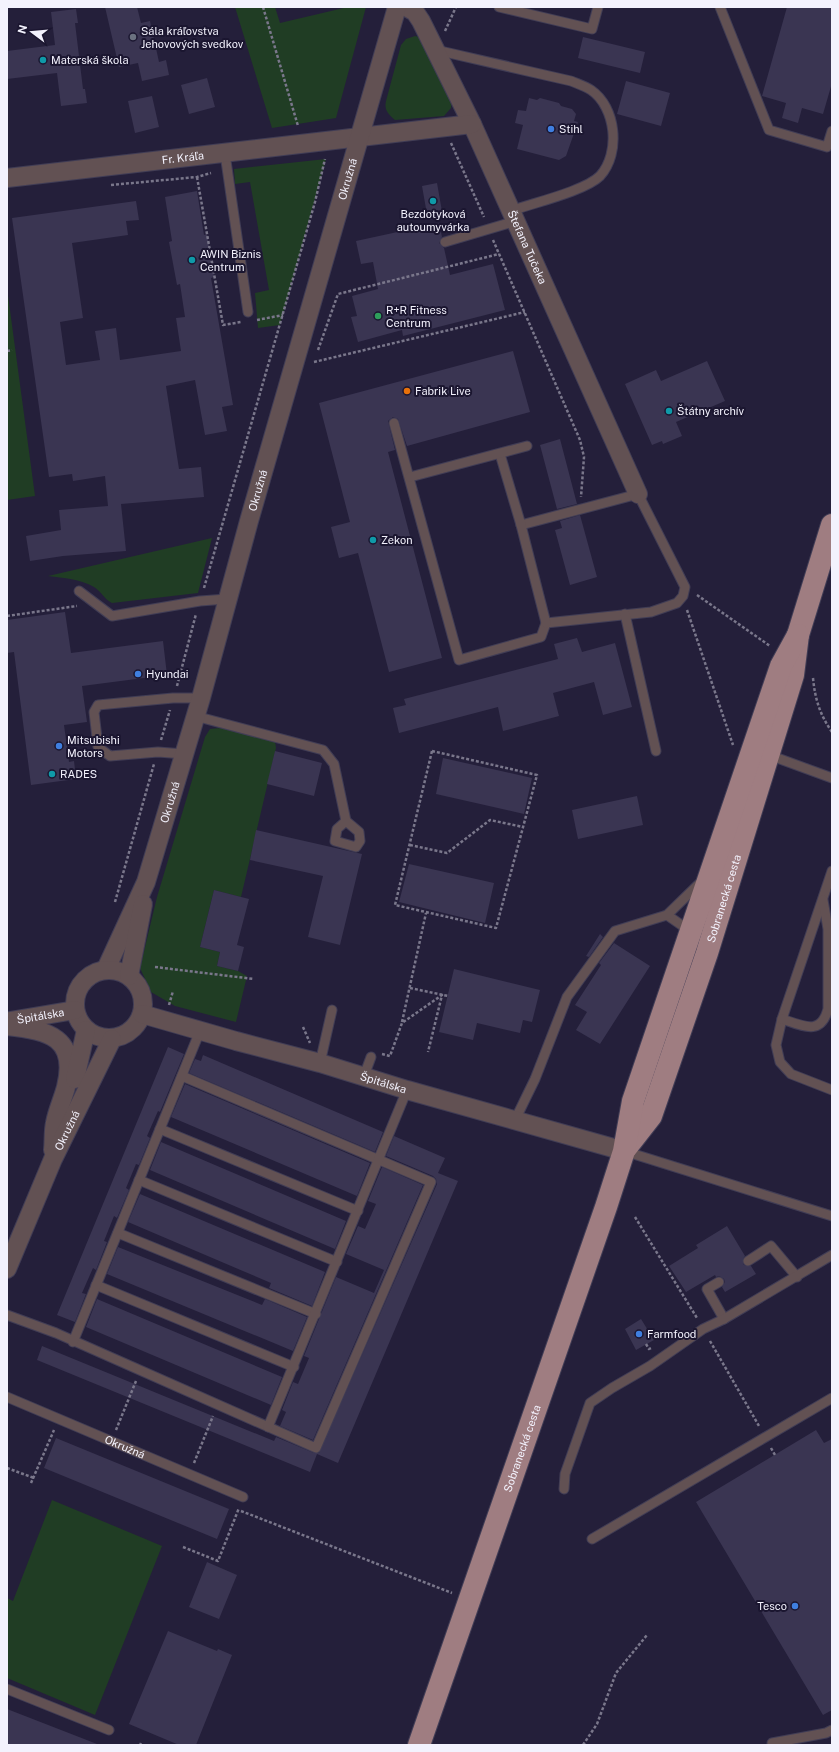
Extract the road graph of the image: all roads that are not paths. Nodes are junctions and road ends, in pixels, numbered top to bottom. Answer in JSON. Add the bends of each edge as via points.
{"nodes":[{"id":1,"x":397,"y":7,"type":"edge"},
{"id":2,"x":406,"y":7,"type":"edge"},
{"id":3,"x":499,"y":7,"type":"edge"},
{"id":4,"x":598,"y":7,"type":"edge"},
{"id":5,"x":720,"y":7,"type":"edge"},
{"id":6,"x":436,"y":50,"type":"junction"},
{"id":7,"x":472,"y":124,"type":"junction"},
{"id":8,"x":832,"y":131,"type":"edge"},
{"id":9,"x":359,"y":138,"type":"junction"},
{"id":10,"x":225,"y":154,"type":"junction"},
{"id":11,"x":7,"y":178,"type":"edge"},
{"id":12,"x":514,"y":216,"type":"junction"},
{"id":13,"x":444,"y":242,"type":"dead end"},
{"id":14,"x":248,"y":312,"type":"dead end"},
{"id":15,"x":394,"y":423,"type":"dead end"},
{"id":16,"x":527,"y":446,"type":"dead end"},
{"id":17,"x":500,"y":454,"type":"junction"},
{"id":18,"x":410,"y":478,"type":"junction"},
{"id":19,"x":638,"y":494,"type":"junction"},
{"id":20,"x":521,"y":525,"type":"junction"},
{"id":21,"x":832,"y":525,"type":"edge"},
{"id":22,"x":79,"y":591,"type":"dead end"},
{"id":23,"x":227,"y":599,"type":"junction"},
{"id":24,"x":625,"y":614,"type":"junction"},
{"id":25,"x":546,"y":623,"type":"junction"},
{"id":26,"x":798,"y":635,"type":"junction"},
{"id":27,"x":200,"y":698,"type":"junction"},
{"id":28,"x":195,"y":716,"type":"junction"},
{"id":29,"x":656,"y":751,"type":"dead end"},
{"id":30,"x":184,"y":754,"type":"junction"},
{"id":31,"x":768,"y":755,"type":"junction"},
{"id":32,"x":832,"y":778,"type":"edge"},
{"id":33,"x":346,"y":821,"type":"dead end"},
{"id":34,"x":832,"y":871,"type":"edge"},
{"id":35,"x":711,"y":872,"type":"junction"},
{"id":36,"x":146,"y":882,"type":"junction"},
{"id":37,"x":823,"y":898,"type":"junction"},
{"id":38,"x":667,"y":914,"type":"junction"},
{"id":39,"x":691,"y":932,"type":"junction"},
{"id":40,"x":707,"y":953,"type":"junction"},
{"id":41,"x":106,"y":969,"type":"junction"},
{"id":42,"x":129,"y":976,"type":"junction"},
{"id":43,"x":75,"y":1010,"type":"junction"},
{"id":44,"x":332,"y":1010,"type":"dead end"},
{"id":45,"x":142,"y":1014,"type":"junction"},
{"id":46,"x":782,"y":1019,"type":"junction"},
{"id":47,"x":7,"y":1021,"type":"edge"},
{"id":48,"x":7,"y":1026,"type":"edge"},
{"id":49,"x":86,"y":1030,"type":"junction"},
{"id":50,"x":200,"y":1031,"type":"junction"},
{"id":51,"x":112,"y":1039,"type":"junction"},
{"id":52,"x":374,"y":1055,"type":"road end"},
{"id":53,"x":320,"y":1063,"type":"junction"},
{"id":54,"x":182,"y":1076,"type":"junction"},
{"id":55,"x":364,"y":1076,"type":"junction"},
{"id":56,"x":407,"y":1090,"type":"junction"},
{"id":57,"x":832,"y":1090,"type":"edge"},
{"id":58,"x":515,"y":1120,"type":"junction"},
{"id":59,"x":160,"y":1129,"type":"junction"},
{"id":60,"x":624,"y":1151,"type":"junction"},
{"id":61,"x":53,"y":1159,"type":"junction"},
{"id":62,"x":379,"y":1159,"type":"junction"},
{"id":63,"x":139,"y":1180,"type":"junction"},
{"id":64,"x":358,"y":1211,"type":"junction"},
{"id":65,"x":832,"y":1216,"type":"edge"},
{"id":66,"x":118,"y":1233,"type":"junction"},
{"id":67,"x":832,"y":1255,"type":"edge"},
{"id":68,"x":748,"y":1261,"type":"dead end"},
{"id":69,"x":337,"y":1262,"type":"junction"},
{"id":70,"x":7,"y":1268,"type":"edge"},
{"id":71,"x":797,"y":1277,"type":"junction"},
{"id":72,"x":719,"y":1282,"type":"dead end"},
{"id":73,"x":96,"y":1285,"type":"junction"},
{"id":74,"x":7,"y":1314,"type":"edge"},
{"id":75,"x":316,"y":1314,"type":"junction"},
{"id":76,"x":724,"y":1319,"type":"junction"},
{"id":77,"x":73,"y":1342,"type":"junction"},
{"id":78,"x":294,"y":1367,"type":"junction"},
{"id":79,"x":7,"y":1397,"type":"edge"},
{"id":80,"x":832,"y":1398,"type":"edge"},
{"id":81,"x":268,"y":1427,"type":"junction"},
{"id":82,"x":564,"y":1489,"type":"dead end"},
{"id":83,"x":243,"y":1497,"type":"road end"},
{"id":84,"x":592,"y":1539,"type":"dead end"},
{"id":85,"x":7,"y":1689,"type":"edge"},
{"id":86,"x":109,"y":1730,"type":"dead end"},
{"id":87,"x":832,"y":1730,"type":"edge"},
{"id":88,"x":772,"y":1743,"type":"dead end"},
{"id":89,"x":419,"y":1745,"type":"edge"}],
"edges":[{"from":1,"to":9,"type":"street","name":"Okružná"},
{"from":2,"to":6,"type":"street","name":"Štefana Tučeka","via":[[415,12],[422,21]]},
{"from":3,"to":4,"type":"lane","via":[[592,29]]},
{"from":5,"to":8,"type":"lane","via":[[769,130],[827,147]]},
{"from":6,"to":7,"type":"street","name":"Štefana Tučeka"},
{"from":6,"to":12,"type":"lane","via":[[571,81],[592,90],[607,108],[613,131],[611,157],[600,176],[585,186]]},
{"from":7,"to":9,"type":"street","name":"Fr. Kráľa"},
{"from":7,"to":12,"type":"street","name":"Štefana Tučeka"},
{"from":9,"to":10,"type":"street","name":"Fr. Kráľa"},
{"from":9,"to":23,"type":"street","name":"Okružná"},
{"from":10,"to":11,"type":"street","name":"Fr. Kráľa"},
{"from":10,"to":14,"type":"lane"},
{"from":12,"to":13,"type":"lane","via":[[489,229]]},
{"from":12,"to":19,"type":"street","name":"Štefana Tučeka"},
{"from":15,"to":18,"type":"lane"},
{"from":16,"to":17,"type":"lane"},
{"from":17,"to":18,"type":"lane"},
{"from":17,"to":20,"type":"lane"},
{"from":18,"to":25,"type":"lane","via":[[459,660],[541,637]]},
{"from":19,"to":20,"type":"lane"},
{"from":19,"to":24,"type":"lane","via":[[685,587],[683,596],[677,603],[651,612]]},
{"from":20,"to":25,"type":"lane"},
{"from":21,"to":26,"type":"main road","name":"Sobranecká cesta"},
{"from":22,"to":23,"type":"lane","via":[[112,616]]},
{"from":23,"to":27,"type":"street","name":"Okružná"},
{"from":24,"to":25,"type":"lane"},
{"from":24,"to":29,"type":"lane"},
{"from":26,"to":31,"type":"main road","name":"Sobranecká cesta","via":[[793,675]]},
{"from":26,"to":35,"type":"main road","name":"Sobranecká cesta","via":[[781,666]]},
{"from":27,"to":28,"type":"street","name":"Okružná"},
{"from":27,"to":30,"type":"lane","via":[[98,705],[94,712],[98,747],[110,756],[158,752]]},
{"from":28,"to":30,"type":"street","name":"Okružná"},
{"from":28,"to":33,"type":"lane","via":[[323,750],[334,764]]},
{"from":30,"to":36,"type":"street","name":"Okružná"},
{"from":31,"to":32,"type":"lane"},
{"from":31,"to":40,"type":"main road","name":"Sobranecká cesta"},
{"from":34,"to":37,"type":"lane"},
{"from":35,"to":38,"type":"lane"},
{"from":35,"to":39,"type":"main road","name":"Sobranecká cesta"},
{"from":36,"to":41,"type":"street","name":"Okružná"},
{"from":36,"to":42,"type":"street"},
{"from":37,"to":46,"type":"lane"},
{"from":37,"to":46,"type":"lane","via":[[828,929],[828,1009],[825,1020],[818,1026],[807,1027]]},
{"from":38,"to":39,"type":"lane"},
{"from":38,"to":58,"type":"lane","via":[[615,931],[567,997],[535,1079]]},
{"from":39,"to":40,"type":"lane"},
{"from":39,"to":60,"type":"main road","name":"Sobranecká cesta","via":[[633,1101]]},
{"from":40,"to":60,"type":"main road","name":"Sobranecká cesta","via":[[652,1116]]},
{"from":41,"to":42,"type":"street"},
{"from":41,"to":43,"type":"street","via":[[90,975],[83,982],[75,1000]]},
{"from":42,"to":45,"type":"street","via":[[137,983],[142,993]]},
{"from":43,"to":47,"type":"street","name":"Špitálska"},
{"from":43,"to":49,"type":"street"},
{"from":44,"to":53,"type":"lane"},
{"from":45,"to":50,"type":"street","name":"Špitálska"},
{"from":45,"to":51,"type":"street","via":[[138,1024],[130,1032]]},
{"from":46,"to":57,"type":"lane","via":[[776,1046],[780,1062],[791,1074]]},
{"from":48,"to":61,"type":"street","via":[[52,1036],[69,1057],[68,1075],[55,1122]]},
{"from":49,"to":51,"type":"street","via":[[102,1038]]},
{"from":49,"to":61,"type":"street","via":[[84,1047]]},
{"from":50,"to":53,"type":"street","name":"Špitálska"},
{"from":50,"to":54,"type":"lane"},
{"from":51,"to":61,"type":"street","name":"Okružná"},
{"from":52,"to":55,"type":"lane"},
{"from":53,"to":55,"type":"street","name":"Špitálska"},
{"from":54,"to":59,"type":"lane"},
{"from":54,"to":62,"type":"lane"},
{"from":55,"to":56,"type":"street","name":"Špitálska"},
{"from":56,"to":58,"type":"street","name":"Špitálska"},
{"from":56,"to":62,"type":"lane"},
{"from":58,"to":60,"type":"street","name":"Špitálska"},
{"from":59,"to":63,"type":"lane"},
{"from":59,"to":64,"type":"lane"},
{"from":60,"to":65,"type":"lane"},
{"from":60,"to":89,"type":"main road","name":"Sobranecká cesta"},
{"from":61,"to":70,"type":"street","name":"Okružná"},
{"from":62,"to":64,"type":"lane"},
{"from":62,"to":81,"type":"lane","via":[[431,1182],[316,1448]]},
{"from":63,"to":66,"type":"lane"},
{"from":63,"to":69,"type":"lane"},
{"from":64,"to":69,"type":"lane"},
{"from":66,"to":73,"type":"lane"},
{"from":66,"to":75,"type":"lane"},
{"from":67,"to":71,"type":"lane"},
{"from":68,"to":71,"type":"lane","via":[[771,1246]]},
{"from":69,"to":75,"type":"lane"},
{"from":71,"to":76,"type":"lane"},
{"from":72,"to":76,"type":"lane","via":[[707,1289]]},
{"from":73,"to":77,"type":"lane"},
{"from":73,"to":78,"type":"lane"},
{"from":74,"to":77,"type":"lane"},
{"from":75,"to":78,"type":"lane"},
{"from":76,"to":82,"type":"lane","via":[[703,1329],[590,1403],[565,1474]]},
{"from":77,"to":81,"type":"lane"},
{"from":78,"to":81,"type":"lane"},
{"from":79,"to":83,"type":"lane","name":"Okružná"},
{"from":80,"to":84,"type":"lane"},
{"from":85,"to":86,"type":"lane"},
{"from":87,"to":88,"type":"lane"}]}
